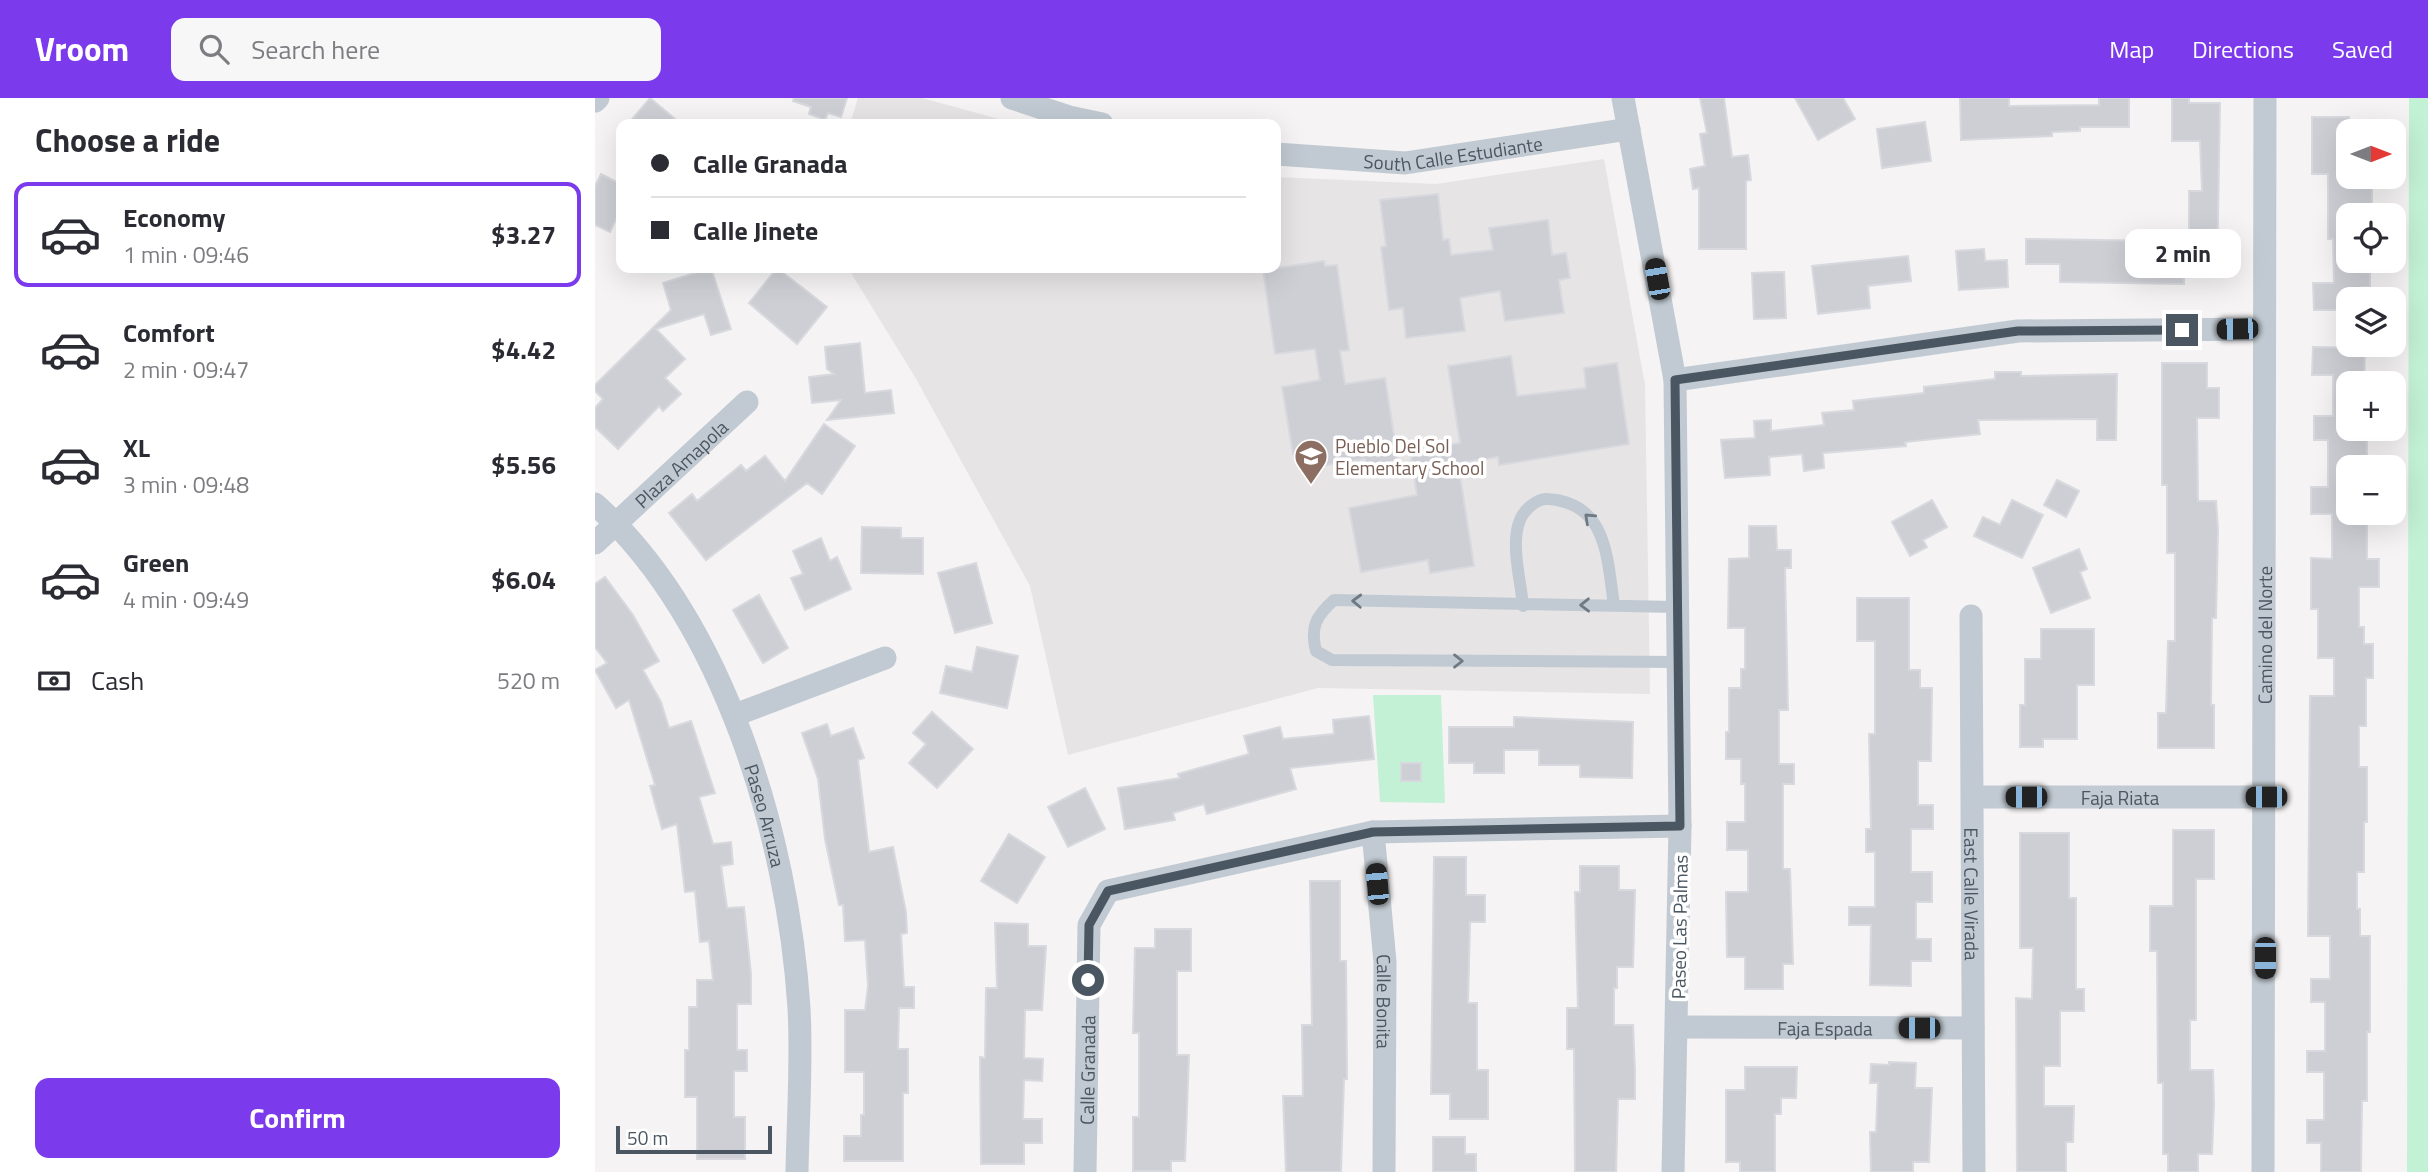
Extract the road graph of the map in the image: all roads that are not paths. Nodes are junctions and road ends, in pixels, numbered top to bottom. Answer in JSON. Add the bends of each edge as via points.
{"nodes":[{"id":1,"x":1012,"y":98,"type":"edge"},
{"id":2,"x":1623,"y":98,"type":"edge"},
{"id":3,"x":2265,"y":98,"type":"edge"},
{"id":4,"x":1078,"y":119,"type":"edge"},
{"id":5,"x":1629,"y":130,"type":"junction"},
{"id":6,"x":1281,"y":154,"type":"edge"},
{"id":7,"x":2265,"y":329,"type":"junction"},
{"id":8,"x":1675,"y":380,"type":"junction"},
{"id":9,"x":747,"y":402,"type":"dead end"},
{"id":10,"x":595,"y":504,"type":"edge"},
{"id":11,"x":614,"y":522,"type":"junction"},
{"id":12,"x":595,"y":542,"type":"edge"},
{"id":13,"x":1614,"y":605,"type":"junction"},
{"id":14,"x":1523,"y":606,"type":"junction"},
{"id":15,"x":1677,"y":607,"type":"junction"},
{"id":16,"x":1971,"y":616,"type":"dead end"},
{"id":17,"x":885,"y":658,"type":"dead end"},
{"id":18,"x":1678,"y":662,"type":"junction"},
{"id":19,"x":735,"y":715,"type":"junction"},
{"id":20,"x":1973,"y":797,"type":"junction"},
{"id":21,"x":2266,"y":797,"type":"junction"},
{"id":22,"x":1680,"y":826,"type":"junction"},
{"id":23,"x":1373,"y":832,"type":"junction"},
{"id":24,"x":1678,"y":1027,"type":"junction"},
{"id":25,"x":1973,"y":1028,"type":"junction"},
{"id":26,"x":797,"y":1172,"type":"edge"},
{"id":27,"x":1085,"y":1172,"type":"edge"},
{"id":28,"x":1384,"y":1172,"type":"edge"},
{"id":29,"x":1674,"y":1172,"type":"edge"},
{"id":30,"x":1974,"y":1172,"type":"edge"},
{"id":31,"x":2263,"y":1172,"type":"edge"}],
"edges":[{"from":1,"to":4,"type":"street"},
{"from":2,"to":5,"type":"street","name":"Paseo Las Palmas"},
{"from":3,"to":7,"type":"street","name":"Camino del Norte"},
{"from":5,"to":6,"type":"street","name":"South Calle Estudiante","via":[[1405,163]]},
{"from":5,"to":8,"type":"street","name":"Paseo Las Palmas"},
{"from":7,"to":8,"type":"street","via":[[2018,331]]},
{"from":7,"to":21,"type":"street","name":"Camino del Norte"},
{"from":8,"to":15,"type":"street","name":"Paseo Las Palmas"},
{"from":9,"to":11,"type":"street","name":"Plaza Amapola"},
{"from":10,"to":11,"type":"street","name":"Paseo Arruza"},
{"from":11,"to":12,"type":"street","name":"Plaza Amapola"},
{"from":11,"to":19,"type":"street","name":"Paseo Arruza","via":[[681,606]]},
{"from":13,"to":14,"type":"lane","one_way":true},
{"from":13,"to":14,"type":"lane","one_way":true,"via":[[1597,523],[1564,500],[1542,499],[1529,507],[1518,528]]},
{"from":13,"to":15,"type":"lane"},
{"from":14,"to":18,"type":"lane","one_way":true,"via":[[1334,600],[1321,611],[1312,635],[1316,651],[1332,660]]},
{"from":15,"to":18,"type":"street","name":"Paseo Las Palmas"},
{"from":16,"to":20,"type":"street","name":"East Calle Virada"},
{"from":17,"to":19,"type":"street"},
{"from":18,"to":22,"type":"street","name":"Paseo Las Palmas"},
{"from":19,"to":26,"type":"street","name":"Paseo Arruza","via":[[783,874],[799,1009]]},
{"from":20,"to":21,"type":"street","name":"Faja Riata"},
{"from":20,"to":25,"type":"street","name":"East Calle Virada"},
{"from":21,"to":31,"type":"street","name":"Camino del Norte"},
{"from":22,"to":23,"type":"street"},
{"from":22,"to":24,"type":"street","name":"Paseo Las Palmas"},
{"from":23,"to":27,"type":"street","name":"Calle Granada","via":[[1108,891],[1089,925]]},
{"from":23,"to":28,"type":"street","name":"Calle Bonita","via":[[1385,962]]},
{"from":24,"to":25,"type":"street","name":"Faja Espada"},
{"from":24,"to":29,"type":"street","name":"Paseo Las Palmas"},
{"from":25,"to":30,"type":"street","name":"East Calle Virada"}]}
